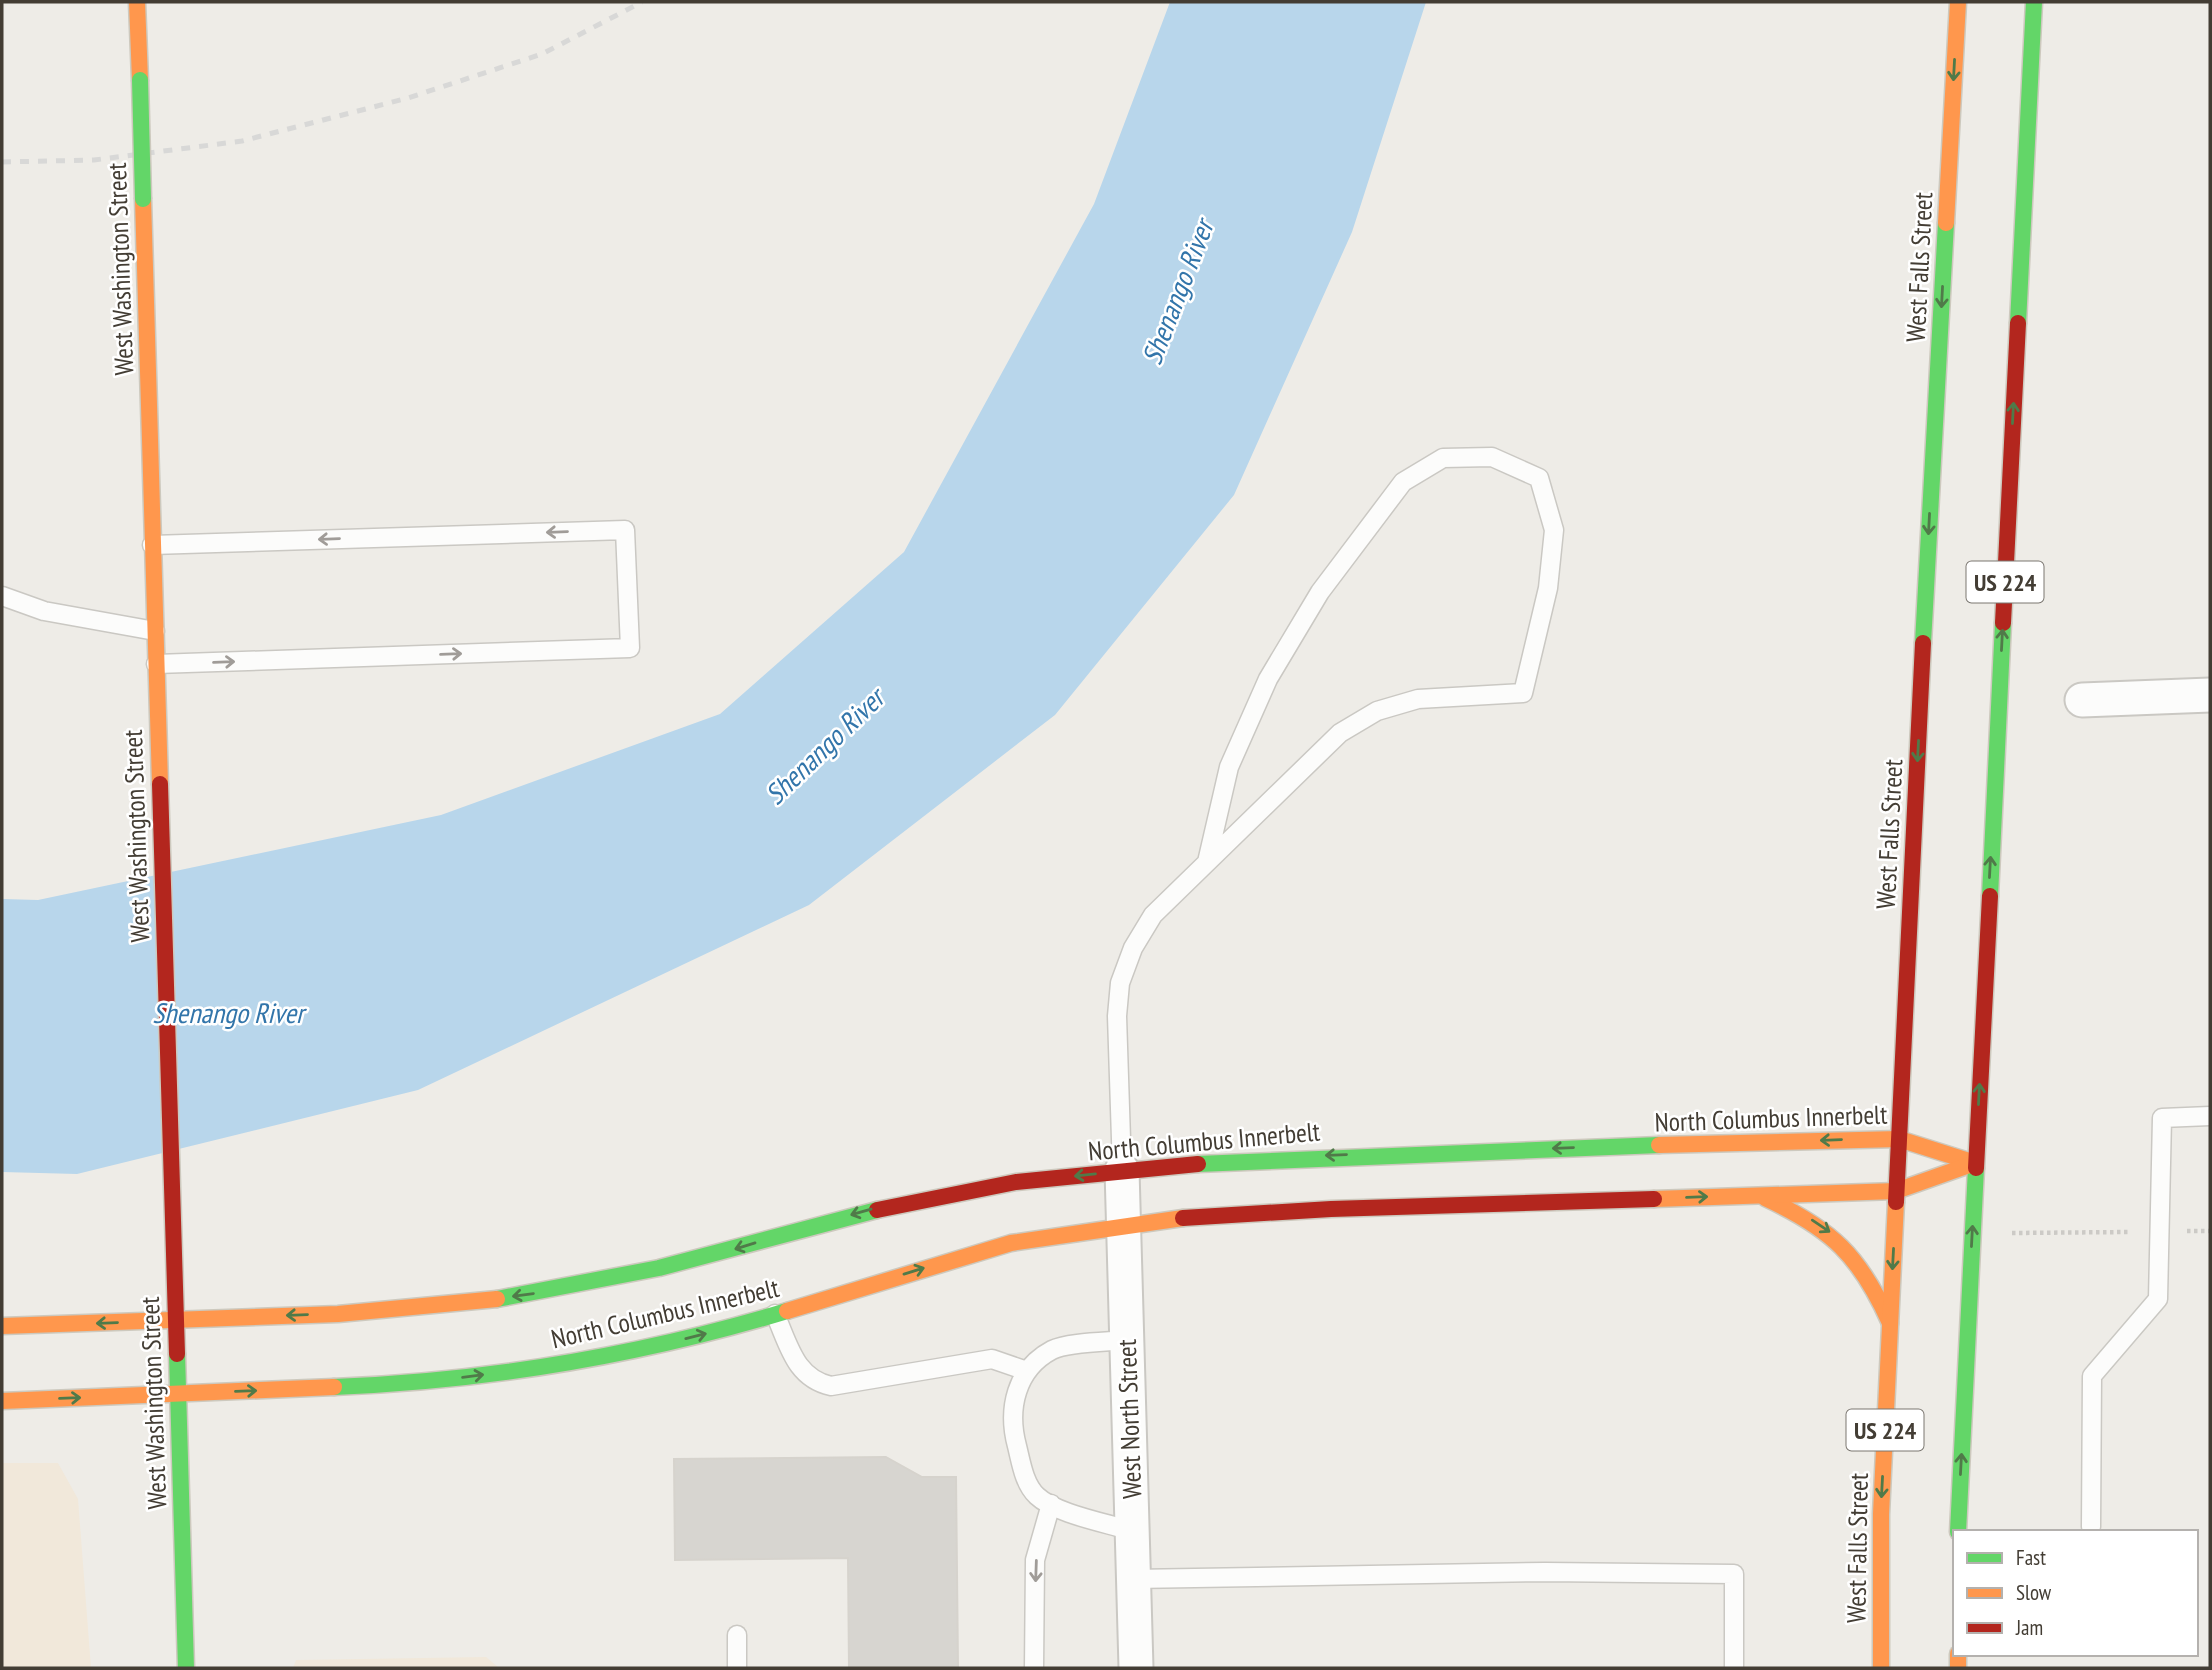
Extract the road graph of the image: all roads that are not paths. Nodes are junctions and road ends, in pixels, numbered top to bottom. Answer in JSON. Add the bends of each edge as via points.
{"nodes":[{"id":1,"x":137,"y":2,"type":"edge"},
{"id":2,"x":1958,"y":2,"type":"edge"},
{"id":3,"x":2034,"y":2,"type":"edge"},
{"id":4,"x":152,"y":545,"type":"junction"},
{"id":5,"x":2,"y":596,"type":"edge"},
{"id":6,"x":155,"y":631,"type":"junction"},
{"id":7,"x":156,"y":664,"type":"junction"},
{"id":8,"x":2210,"y":695,"type":"edge"},
{"id":9,"x":2082,"y":700,"type":"dead end"},
{"id":10,"x":1207,"y":862,"type":"junction"},
{"id":11,"x":2210,"y":1116,"type":"edge"},
{"id":12,"x":1899,"y":1139,"type":"junction"},
{"id":13,"x":1975,"y":1163,"type":"junction"},
{"id":14,"x":1122,"y":1170,"type":"junction"},
{"id":15,"x":1896,"y":1191,"type":"junction"},
{"id":16,"x":1760,"y":1195,"type":"junction"},
{"id":17,"x":1123,"y":1224,"type":"junction"},
{"id":18,"x":775,"y":1314,"type":"junction"},
{"id":19,"x":175,"y":1320,"type":"junction"},
{"id":20,"x":1890,"y":1323,"type":"junction"},
{"id":21,"x":2,"y":1326,"type":"edge"},
{"id":22,"x":1126,"y":1340,"type":"junction"},
{"id":23,"x":1024,"y":1370,"type":"junction"},
{"id":24,"x":178,"y":1394,"type":"junction"},
{"id":25,"x":2,"y":1401,"type":"edge"},
{"id":26,"x":1051,"y":1504,"type":"junction"},
{"id":27,"x":2091,"y":1528,"type":"dead end"},
{"id":28,"x":1958,"y":1530,"type":"edge"},
{"id":29,"x":1132,"y":1531,"type":"junction"},
{"id":30,"x":1133,"y":1579,"type":"junction"},
{"id":31,"x":737,"y":1635,"type":"dead end"},
{"id":32,"x":186,"y":1668,"type":"edge"},
{"id":33,"x":737,"y":1668,"type":"edge"},
{"id":34,"x":1034,"y":1668,"type":"edge"},
{"id":35,"x":1136,"y":1668,"type":"edge"},
{"id":36,"x":1734,"y":1668,"type":"edge"},
{"id":37,"x":1881,"y":1668,"type":"edge"}],
"edges":[{"from":1,"to":4,"type":"main road","name":"West Washington Street","bridge":true},
{"from":2,"to":12,"type":"main road","name":"West Falls Street","number":"US 224","one_way":true},
{"from":13,"to":3,"type":"main road","number":"US 224","one_way":true},
{"from":4,"to":6,"type":"main road","name":"West Washington Street"},
{"from":7,"to":4,"type":"lane","one_way":true,"via":[[630,648],[625,530]]},
{"from":5,"to":6,"type":"lane","via":[[44,611]]},
{"from":6,"to":7,"type":"main road","name":"West Washington Street"},
{"from":7,"to":19,"type":"main road","name":"West Washington Street"},
{"from":8,"to":9,"type":"street"},
{"from":10,"to":10,"type":"lane","via":[[1340,733],[1377,711],[1418,699],[1523,692],[1548,589],[1554,530],[1539,478],[1492,457],[1443,458],[1403,482],[1320,592],[1268,679],[1229,767]]},
{"from":10,"to":14,"type":"lane","via":[[1153,915],[1133,948],[1120,983]]},
{"from":11,"to":27,"type":"lane","via":[[2162,1118],[2158,1299],[2092,1376]]},
{"from":12,"to":13,"type":"main road","name":"North Columbus Innerbelt"},
{"from":12,"to":14,"type":"main road","name":"North Columbus Innerbelt","one_way":true,"via":[[1329,1155]]},
{"from":12,"to":15,"type":"main road","name":"West Falls Street","number":"US 224"},
{"from":13,"to":15,"type":"main road","name":"North Columbus Innerbelt"},
{"from":28,"to":13,"type":"main road","number":"US 224","one_way":true},
{"from":14,"to":17,"type":"street","name":"West North Street"},
{"from":14,"to":19,"type":"main road","name":"North Columbus Innerbelt","one_way":true,"via":[[1016,1182],[877,1207],[723,1253],[540,1293],[361,1313]]},
{"from":15,"to":16,"type":"main road","name":"North Columbus Innerbelt"},
{"from":15,"to":20,"type":"main road","name":"West Falls Street","number":"US 224","one_way":true},
{"from":17,"to":16,"type":"main road","name":"North Columbus Innerbelt","one_way":true,"via":[[1247,1212]]},
{"from":16,"to":20,"type":"main road","one_way":true,"via":[[1824,1227],[1844,1245],[1861,1263]]},
{"from":18,"to":17,"type":"main road","name":"North Columbus Innerbelt","one_way":true,"via":[[1011,1243]]},
{"from":17,"to":22,"type":"street","name":"West North Street"},
{"from":18,"to":23,"type":"lane","via":[[795,1360],[813,1382],[831,1386],[992,1359]]},
{"from":24,"to":18,"type":"main road","name":"North Columbus Innerbelt","one_way":true,"via":[[366,1386],[552,1366],[649,1347]]},
{"from":19,"to":21,"type":"main road","name":"North Columbus Innerbelt","one_way":true},
{"from":19,"to":24,"type":"main road","name":"West Washington Street"},
{"from":20,"to":37,"type":"main road","name":"West Falls Street","number":"US 224","one_way":true,"via":[[1881,1514]]},
{"from":22,"to":23,"type":"lane","via":[[1054,1349]]},
{"from":22,"to":29,"type":"street","name":"West North Street"},
{"from":23,"to":26,"type":"lane","via":[[1015,1396],[1014,1436],[1026,1478],[1036,1496]]},
{"from":25,"to":24,"type":"main road","name":"North Columbus Innerbelt","one_way":true},
{"from":24,"to":32,"type":"main road","name":"West Washington Street"},
{"from":26,"to":29,"type":"lane"},
{"from":26,"to":34,"type":"lane","one_way":true,"via":[[1035,1560]]},
{"from":29,"to":30,"type":"street","name":"West North Street"},
{"from":30,"to":35,"type":"street","name":"West North Street"},
{"from":30,"to":36,"type":"lane","via":[[1545,1572],[1734,1574]]},
{"from":31,"to":33,"type":"lane"}]}
